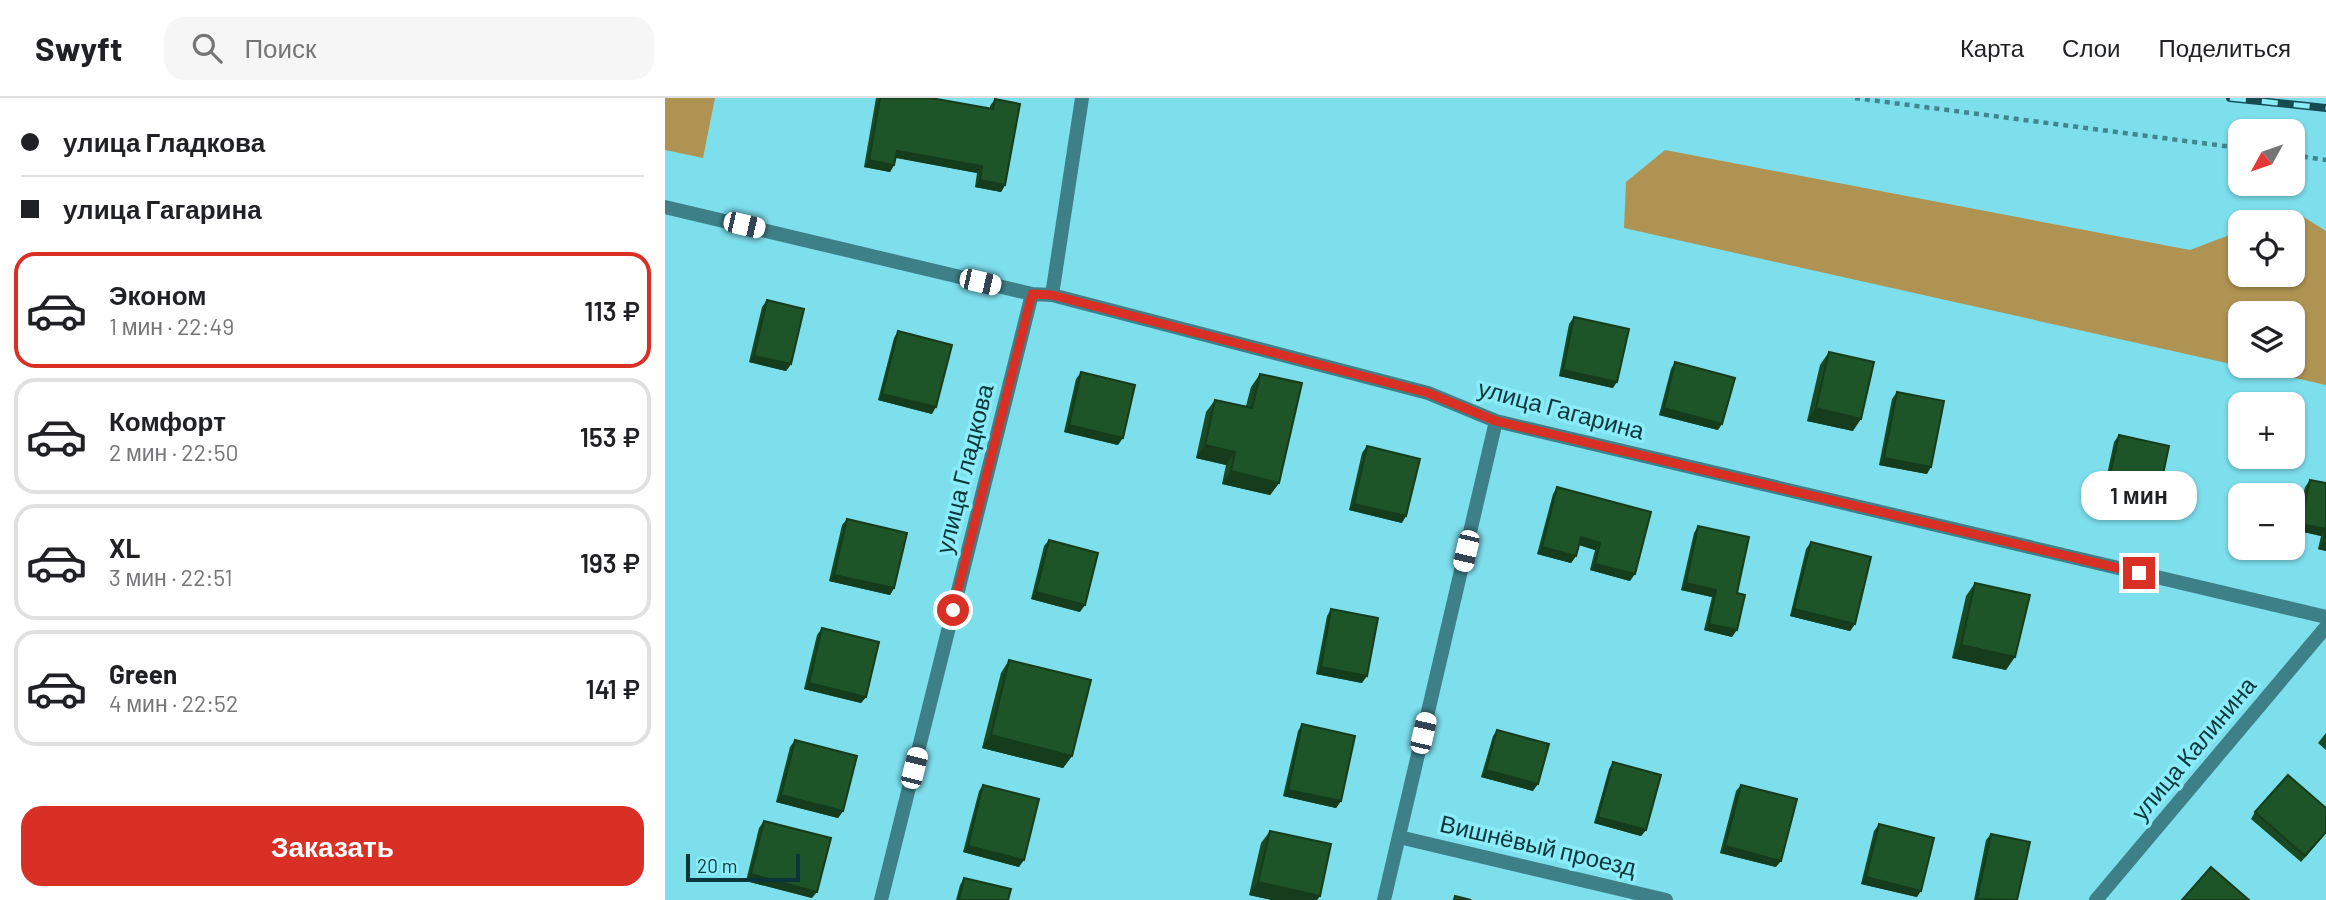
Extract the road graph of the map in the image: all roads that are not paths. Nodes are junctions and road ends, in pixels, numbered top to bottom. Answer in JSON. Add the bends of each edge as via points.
{"nodes":[{"id":1,"x":1082,"y":98,"type":"edge"},
{"id":2,"x":665,"y":207,"type":"edge"},
{"id":3,"x":1032,"y":294,"type":"junction"},
{"id":4,"x":1052,"y":295,"type":"junction"},
{"id":5,"x":1496,"y":421,"type":"junction"},
{"id":6,"x":2326,"y":617,"type":"edge"},
{"id":7,"x":2326,"y":627,"type":"edge"},
{"id":8,"x":1399,"y":837,"type":"junction"},
{"id":9,"x":881,"y":900,"type":"edge"},
{"id":10,"x":1384,"y":900,"type":"edge"},
{"id":11,"x":1666,"y":900,"type":"edge"},
{"id":12,"x":2096,"y":900,"type":"edge"}],
"edges":[{"from":1,"to":4,"type":"street"},
{"from":2,"to":3,"type":"street","name":"улица Гагарина"},
{"from":3,"to":4,"type":"street","name":"улица Гагарина"},
{"from":3,"to":9,"type":"street","name":"улица Гладкова"},
{"from":4,"to":5,"type":"street","name":"улица Гагарина","via":[[1428,393]]},
{"from":5,"to":6,"type":"street","name":"улица Гагарина"},
{"from":5,"to":8,"type":"street"},
{"from":7,"to":12,"type":"street","name":"улица Калинина"},
{"from":8,"to":10,"type":"street"},
{"from":8,"to":11,"type":"street","name":"Вишнёвый проезд"}]}
